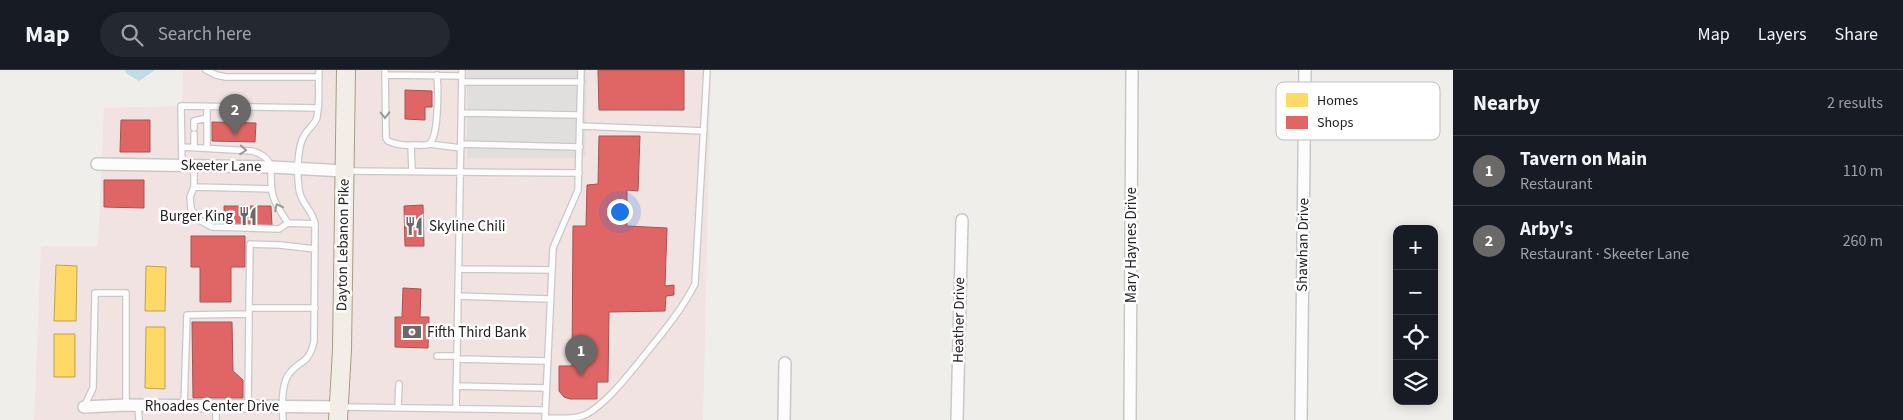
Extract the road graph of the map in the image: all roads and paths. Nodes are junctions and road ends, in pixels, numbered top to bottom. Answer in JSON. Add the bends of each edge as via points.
{"nodes":[{"id":1,"x":206,"y":70,"type":"edge"},
{"id":2,"x":346,"y":70,"type":"edge"},
{"id":3,"x":581,"y":70,"type":"edge"},
{"id":4,"x":707,"y":70,"type":"edge"},
{"id":5,"x":1132,"y":70,"type":"edge"},
{"id":6,"x":384,"y":72,"type":"edge"},
{"id":7,"x":318,"y":73,"type":"edge"},
{"id":8,"x":437,"y":76,"type":"junction"},
{"id":9,"x":462,"y":76,"type":"edge"},
{"id":10,"x":581,"y":82,"type":"junction"},
{"id":11,"x":206,"y":107,"type":"junction"},
{"id":12,"x":318,"y":108,"type":"junction"},
{"id":13,"x":462,"y":112,"type":"junction"},
{"id":14,"x":580,"y":115,"type":"junction"},
{"id":15,"x":207,"y":118,"type":"junction"},
{"id":16,"x":580,"y":126,"type":"junction"},
{"id":17,"x":704,"y":131,"type":"junction"},
{"id":18,"x":1304,"y":140,"type":"edge"},
{"id":19,"x":429,"y":144,"type":"junction"},
{"id":20,"x":412,"y":146,"type":"junction"},
{"id":21,"x":461,"y":146,"type":"junction"},
{"id":22,"x":182,"y":147,"type":"junction"},
{"id":23,"x":194,"y":147,"type":"junction"},
{"id":24,"x":207,"y":147,"type":"junction"},
{"id":25,"x":580,"y":147,"type":"junction"},
{"id":26,"x":97,"y":164,"type":"dead end"},
{"id":27,"x":188,"y":166,"type":"junction"},
{"id":28,"x":272,"y":167,"type":"junction"},
{"id":29,"x":299,"y":168,"type":"junction"},
{"id":30,"x":344,"y":170,"type":"junction"},
{"id":31,"x":412,"y":170,"type":"junction"},
{"id":32,"x":461,"y":171,"type":"junction"},
{"id":33,"x":579,"y":173,"type":"junction"},
{"id":34,"x":194,"y":187,"type":"junction"},
{"id":35,"x":272,"y":189,"type":"junction"},
{"id":36,"x":962,"y":220,"type":"dead end"},
{"id":37,"x":288,"y":223,"type":"junction"},
{"id":38,"x":316,"y":224,"type":"junction"},
{"id":39,"x":315,"y":249,"type":"junction"},
{"id":40,"x":459,"y":269,"type":"junction"},
{"id":41,"x":551,"y":270,"type":"junction"},
{"id":42,"x":458,"y":296,"type":"junction"},
{"id":43,"x":550,"y":300,"type":"junction"},
{"id":44,"x":315,"y":308,"type":"junction"},
{"id":45,"x":249,"y":311,"type":"junction"},
{"id":46,"x":437,"y":356,"type":"dead end"},
{"id":47,"x":457,"y":358,"type":"junction"},
{"id":48,"x":547,"y":361,"type":"junction"},
{"id":49,"x":785,"y":364,"type":"dead end"},
{"id":50,"x":399,"y":384,"type":"dead end"},
{"id":51,"x":456,"y":386,"type":"junction"},
{"id":52,"x":546,"y":388,"type":"junction"},
{"id":53,"x":126,"y":406,"type":"junction"},
{"id":54,"x":138,"y":406,"type":"junction"},
{"id":55,"x":184,"y":406,"type":"junction"},
{"id":56,"x":216,"y":406,"type":"junction"},
{"id":57,"x":248,"y":406,"type":"junction"},
{"id":58,"x":282,"y":406,"type":"junction"},
{"id":59,"x":84,"y":407,"type":"joint"},
{"id":60,"x":398,"y":408,"type":"junction"},
{"id":61,"x":456,"y":409,"type":"junction"},
{"id":62,"x":545,"y":410,"type":"junction"},
{"id":63,"x":339,"y":414,"type":"edge"},
{"id":64,"x":545,"y":419,"type":"edge"},
{"id":65,"x":138,"y":420,"type":"edge"},
{"id":66,"x":216,"y":420,"type":"edge"},
{"id":67,"x":283,"y":420,"type":"edge"},
{"id":68,"x":784,"y":420,"type":"edge"},
{"id":69,"x":957,"y":420,"type":"edge"},
{"id":70,"x":1130,"y":420,"type":"edge"},
{"id":71,"x":1301,"y":420,"type":"edge"}],
"edges":[{"from":1,"to":7,"type":"lane","via":[[226,76]]},
{"from":2,"to":30,"type":"main road","name":"Dayton Lebanon Pike"},
{"from":3,"to":10,"type":"lane"},
{"from":4,"to":17,"type":"lane"},
{"from":5,"to":70,"type":"street","name":"Mary Haynes Drive"},
{"from":6,"to":8,"type":"lane"},
{"from":6,"to":20,"type":"lane","one_way":true,"via":[[386,138],[400,146]]},
{"from":7,"to":12,"type":"lane"},
{"from":8,"to":9,"type":"lane"},
{"from":8,"to":19,"type":"lane","via":[[434,137]]},
{"from":9,"to":10,"type":"lane"},
{"from":9,"to":13,"type":"lane"},
{"from":10,"to":14,"type":"lane"},
{"from":11,"to":12,"type":"lane"},
{"from":11,"to":15,"type":"lane"},
{"from":11,"to":22,"type":"lane","via":[[182,106]]},
{"from":12,"to":29,"type":"lane","via":[[315,122],[302,138]]},
{"from":13,"to":14,"type":"lane"},
{"from":13,"to":21,"type":"lane"},
{"from":14,"to":16,"type":"lane"},
{"from":15,"to":23,"type":"lane","via":[[194,121]]},
{"from":15,"to":24,"type":"lane"},
{"from":16,"to":17,"type":"lane"},
{"from":16,"to":25,"type":"lane"},
{"from":17,"to":64,"type":"lane","via":[[694,284],[686,301],[624,380],[586,415]]},
{"from":18,"to":71,"type":"street","name":"Shawhan Drive"},
{"from":19,"to":20,"type":"lane"},
{"from":19,"to":21,"type":"lane"},
{"from":20,"to":31,"type":"lane"},
{"from":21,"to":25,"type":"lane"},
{"from":21,"to":32,"type":"lane"},
{"from":22,"to":23,"type":"lane"},
{"from":22,"to":27,"type":"lane"},
{"from":23,"to":24,"type":"lane"},
{"from":24,"to":28,"type":"lane","one_way":true,"via":[[252,151],[266,158]]},
{"from":25,"to":33,"type":"lane"},
{"from":26,"to":27,"type":"street","name":"Skeeter Lane"},
{"from":27,"to":28,"type":"street","name":"Skeeter Lane"},
{"from":27,"to":34,"type":"lane"},
{"from":28,"to":29,"type":"street","name":"Skeeter Lane"},
{"from":28,"to":35,"type":"lane"},
{"from":29,"to":30,"type":"street","name":"Skeeter Lane"},
{"from":29,"to":38,"type":"lane","via":[[299,192]]},
{"from":30,"to":31,"type":"lane"},
{"from":30,"to":63,"type":"main road","name":"Dayton Lebanon Pike"},
{"from":31,"to":32,"type":"lane"},
{"from":32,"to":33,"type":"lane"},
{"from":32,"to":40,"type":"lane"},
{"from":33,"to":41,"type":"lane","via":[[578,190],[553,248]]},
{"from":34,"to":35,"type":"lane"},
{"from":34,"to":37,"type":"lane","via":[[190,197],[191,209],[201,221],[212,227],[279,229]]},
{"from":37,"to":35,"type":"lane","one_way":true,"via":[[277,208]]},
{"from":36,"to":69,"type":"street","name":"Heather Drive"},
{"from":37,"to":38,"type":"lane"},
{"from":38,"to":39,"type":"lane"},
{"from":39,"to":44,"type":"lane"},
{"from":39,"to":45,"type":"lane","via":[[250,244]]},
{"from":40,"to":41,"type":"lane"},
{"from":40,"to":42,"type":"lane"},
{"from":41,"to":43,"type":"lane"},
{"from":42,"to":43,"type":"lane"},
{"from":42,"to":47,"type":"lane"},
{"from":43,"to":48,"type":"lane"},
{"from":44,"to":45,"type":"lane"},
{"from":44,"to":58,"type":"lane","via":[[312,352],[288,376]]},
{"from":45,"to":55,"type":"lane","via":[[187,315]]},
{"from":45,"to":57,"type":"lane"},
{"from":46,"to":47,"type":"lane"},
{"from":47,"to":48,"type":"lane"},
{"from":47,"to":51,"type":"lane"},
{"from":48,"to":52,"type":"lane"},
{"from":49,"to":68,"type":"street"},
{"from":50,"to":60,"type":"lane"},
{"from":51,"to":52,"type":"lane"},
{"from":51,"to":61,"type":"lane"},
{"from":52,"to":62,"type":"lane"},
{"from":53,"to":54,"type":"street","name":"Rhoades Center Drive"},
{"from":53,"to":59,"type":"street","name":"Rhoades Center Drive"},
{"from":53,"to":59,"type":"lane","via":[[126,293],[95,293],[93,388]]},
{"from":54,"to":55,"type":"street","name":"Rhoades Center Drive"},
{"from":54,"to":65,"type":"lane"},
{"from":55,"to":56,"type":"street","name":"Rhoades Center Drive"},
{"from":56,"to":57,"type":"street","name":"Rhoades Center Drive"},
{"from":56,"to":66,"type":"lane"},
{"from":57,"to":58,"type":"street","name":"Rhoades Center Drive"},
{"from":58,"to":63,"type":"street","name":"Rhoades Center Drive"},
{"from":58,"to":67,"type":"lane"},
{"from":60,"to":61,"type":"lane"},
{"from":60,"to":63,"type":"lane"},
{"from":61,"to":62,"type":"lane"},
{"from":62,"to":64,"type":"lane"}]}
